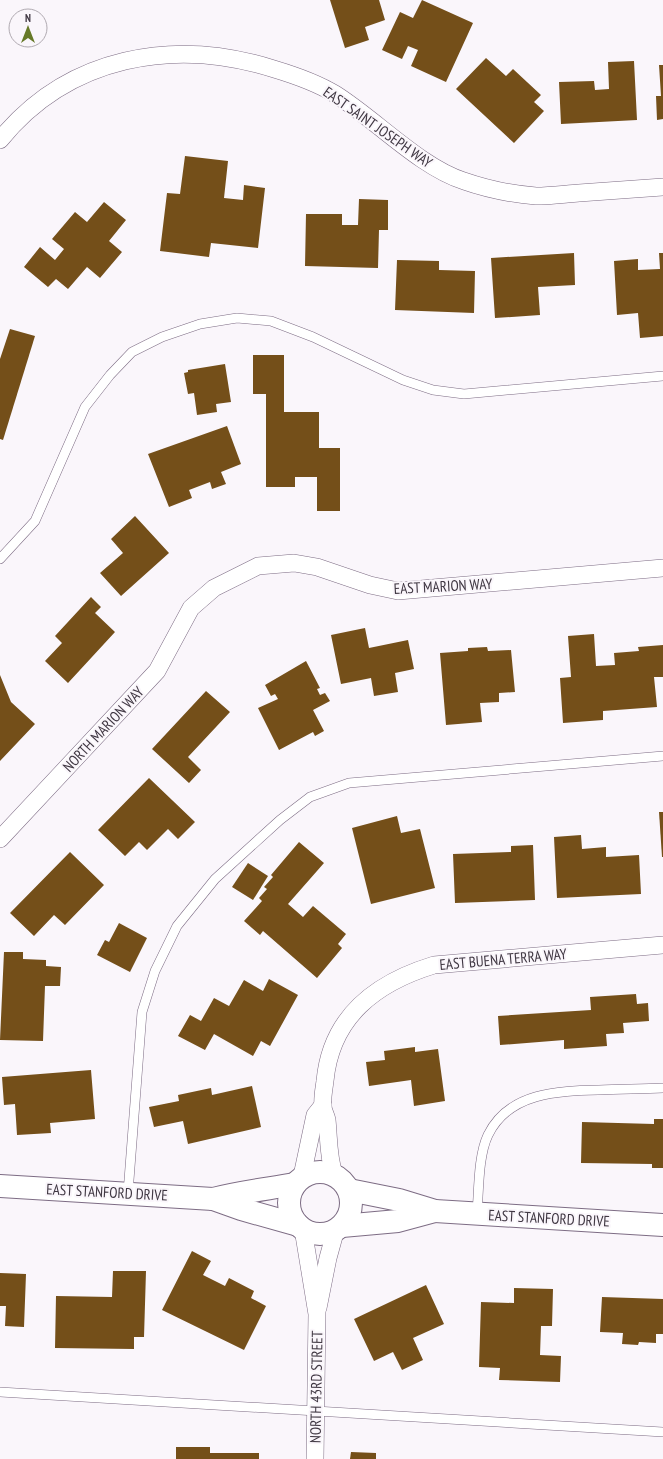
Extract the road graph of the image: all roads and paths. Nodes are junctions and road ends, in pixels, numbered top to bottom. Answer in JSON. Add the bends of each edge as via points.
{"nodes":[{"id":1,"x":0,"y":140,"type":"edge"},
{"id":2,"x":663,"y":187,"type":"edge"},
{"id":3,"x":663,"y":376,"type":"edge"},
{"id":4,"x":0,"y":559,"type":"edge"},
{"id":5,"x":663,"y":568,"type":"edge"},
{"id":6,"x":191,"y":608,"type":"joint"},
{"id":7,"x":663,"y":756,"type":"edge"},
{"id":8,"x":0,"y":839,"type":"edge"},
{"id":9,"x":663,"y":945,"type":"edge"},
{"id":10,"x":663,"y":1088,"type":"edge"},
{"id":11,"x":322,"y":1105,"type":"junction"},
{"id":12,"x":334,"y":1174,"type":"junction"},
{"id":13,"x":298,"y":1180,"type":"junction"},
{"id":14,"x":0,"y":1186,"type":"edge"},
{"id":15,"x":349,"y":1190,"type":"junction"},
{"id":16,"x":128,"y":1193,"type":"junction"},
{"id":17,"x":213,"y":1199,"type":"junction"},
{"id":18,"x":434,"y":1211,"type":"junction"},
{"id":19,"x":476,"y":1213,"type":"junction"},
{"id":20,"x":663,"y":1225,"type":"edge"},
{"id":21,"x":300,"y":1227,"type":"junction"},
{"id":22,"x":339,"y":1228,"type":"junction"},
{"id":23,"x":317,"y":1314,"type":"junction"},
{"id":24,"x":0,"y":1392,"type":"edge"},
{"id":25,"x":315,"y":1411,"type":"junction"},
{"id":26,"x":663,"y":1432,"type":"edge"},
{"id":27,"x":315,"y":1459,"type":"edge"}],
"edges":[{"from":1,"to":2,"type":"street","name":"EAST SAINT JOSEPH WAY","via":[[43,97],[88,72],[135,58],[195,53],[248,60],[334,93],[434,167],[462,181],[501,192],[537,196]]},
{"from":3,"to":4,"type":"lane","via":[[464,394],[433,390],[403,380],[313,337],[271,321],[237,318],[200,324],[162,337],[132,352],[110,375],[86,407],[35,521]]},
{"from":5,"to":6,"type":"street","name":"EAST MARION WAY","via":[[398,591],[370,585],[317,567],[294,563],[258,566],[214,588]]},
{"from":6,"to":8,"type":"street","name":"NORTH MARION WAY","via":[[157,671]]},
{"from":7,"to":16,"type":"lane","via":[[349,783],[310,797],[280,820],[215,879],[177,926],[154,971],[142,1012]]},
{"from":9,"to":11,"type":"street","name":"EAST BUENA TERRA WAY","via":[[434,965],[408,973],[367,998],[356,1010],[332,1048]]},
{"from":10,"to":19,"type":"lane","via":[[560,1091],[538,1095],[517,1104],[499,1119],[487,1136]]},
{"from":11,"to":12,"type":"street","via":[[327,1119],[329,1161]]},
{"from":11,"to":13,"type":"street","via":[[315,1115]]},
{"from":12,"to":13,"type":"street","name":"EAST STANFORD DRIVE","via":[[324,1171],[312,1172]]},
{"from":12,"to":15,"type":"street","via":[[343,1180]]},
{"from":13,"to":17,"type":"street","name":"EAST STANFORD DRIVE","via":[[266,1190],[243,1191]]},
{"from":13,"to":21,"type":"street","via":[[290,1194],[289,1205],[291,1216]]},
{"from":14,"to":16,"type":"street","name":"EAST STANFORD DRIVE"},
{"from":15,"to":18,"type":"street","name":"EAST STANFORD DRIVE","via":[[399,1200]]},
{"from":15,"to":22,"type":"street","via":[[352,1200],[351,1211]]},
{"from":16,"to":17,"type":"street","name":"EAST STANFORD DRIVE"},
{"from":17,"to":21,"type":"street","name":"EAST STANFORD DRIVE"},
{"from":18,"to":19,"type":"street","name":"EAST STANFORD DRIVE"},
{"from":18,"to":22,"type":"street","name":"EAST STANFORD DRIVE","via":[[398,1221]]},
{"from":19,"to":20,"type":"street","name":"EAST STANFORD DRIVE"},
{"from":21,"to":22,"type":"street","name":"EAST STANFORD DRIVE","via":[[317,1234]]},
{"from":21,"to":23,"type":"street","name":"NORTH 43RD STREET"},
{"from":22,"to":23,"type":"street","name":"NORTH 43RD STREET","via":[[328,1258]]},
{"from":23,"to":25,"type":"street","name":"NORTH 43RD STREET"},
{"from":24,"to":25,"type":"lane"},
{"from":25,"to":26,"type":"lane"},
{"from":25,"to":27,"type":"street","name":"NORTH 43RD STREET"}]}
